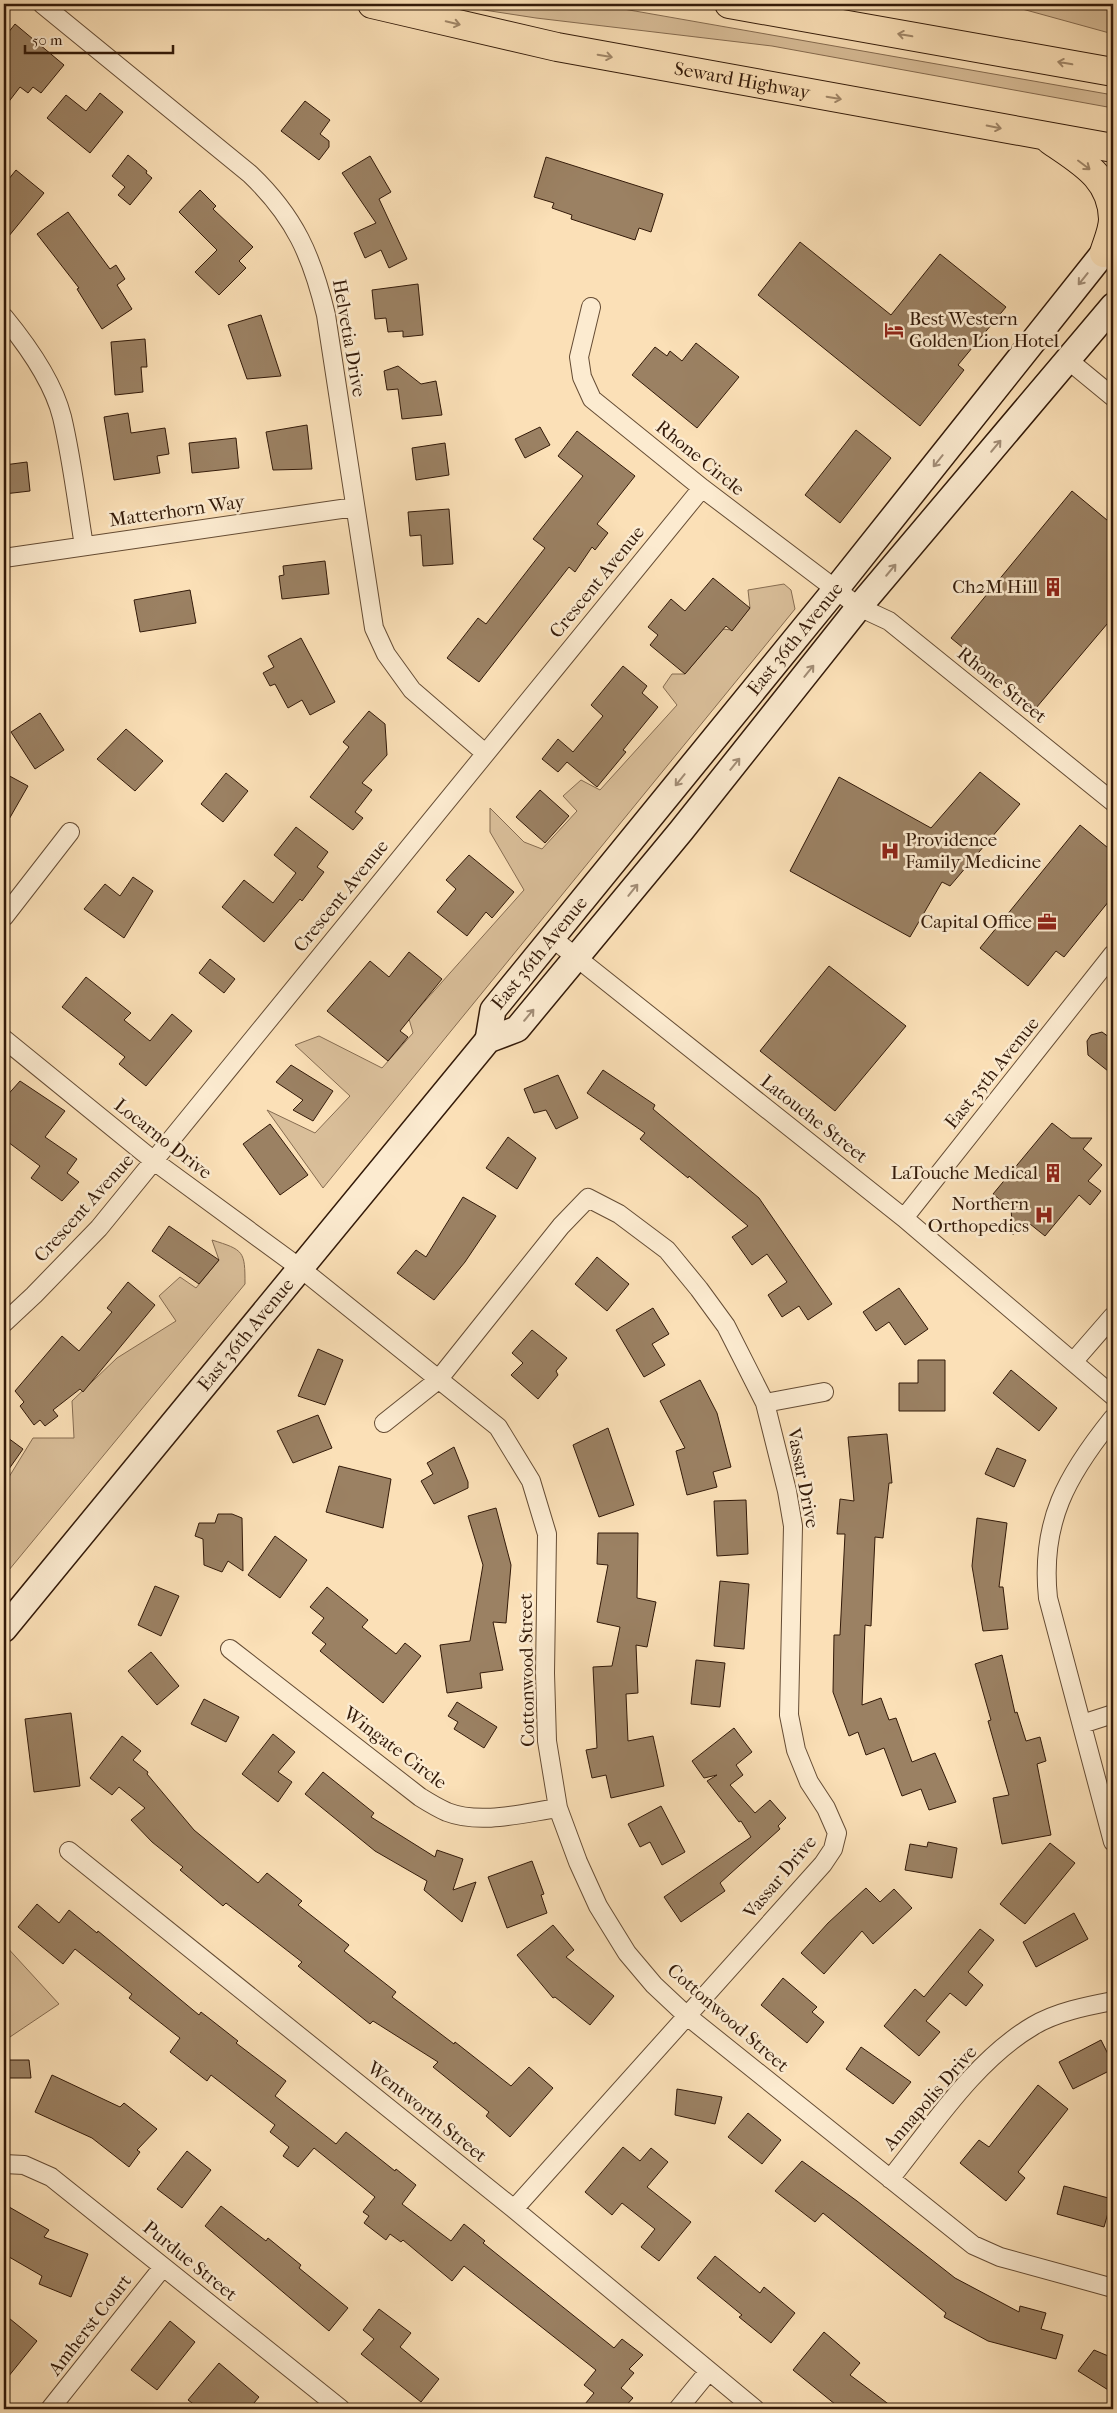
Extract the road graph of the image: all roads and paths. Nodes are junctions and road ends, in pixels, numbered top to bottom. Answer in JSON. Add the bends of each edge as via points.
{"nodes":[{"id":1,"x":42,"y":4,"type":"edge"},
{"id":2,"x":372,"y":4,"type":"edge"},
{"id":3,"x":729,"y":4,"type":"edge"},
{"id":4,"x":1113,"y":72,"type":"edge"},
{"id":5,"x":1044,"y":136,"type":"junction"},
{"id":6,"x":1113,"y":148,"type":"edge"},
{"id":7,"x":1109,"y":247,"type":"edge"},
{"id":8,"x":1113,"y":306,"type":"edge"},
{"id":9,"x":591,"y":307,"type":"dead end"},
{"id":10,"x":4,"y":317,"type":"edge"},
{"id":11,"x":1068,"y":360,"type":"junction"},
{"id":12,"x":1113,"y":397,"type":"edge"},
{"id":13,"x":702,"y":488,"type":"junction"},
{"id":14,"x":355,"y":508,"type":"junction"},
{"id":15,"x":84,"y":546,"type":"junction"},
{"id":16,"x":4,"y":558,"type":"edge"},
{"id":17,"x":836,"y":589,"type":"junction"},
{"id":18,"x":859,"y":607,"type":"junction"},
{"id":19,"x":485,"y":753,"type":"junction"},
{"id":20,"x":1113,"y":802,"type":"edge"},
{"id":21,"x":70,"y":832,"type":"dead end"},
{"id":22,"x":4,"y":917,"type":"edge"},
{"id":23,"x":552,"y":938,"type":"junction"},
{"id":24,"x":1113,"y":954,"type":"edge"},
{"id":25,"x":577,"y":958,"type":"junction"},
{"id":26,"x":4,"y":1039,"type":"edge"},
{"id":27,"x":488,"y":1040,"type":"junction"},
{"id":28,"x":154,"y":1161,"type":"junction"},
{"id":29,"x":904,"y":1218,"type":"junction"},
{"id":30,"x":300,"y":1268,"type":"junction"},
{"id":31,"x":1113,"y":1316,"type":"edge"},
{"id":32,"x":4,"y":1323,"type":"edge"},
{"id":33,"x":1074,"y":1362,"type":"junction"},
{"id":34,"x":438,"y":1380,"type":"junction"},
{"id":35,"x":824,"y":1392,"type":"dead end"},
{"id":36,"x":1113,"y":1396,"type":"edge"},
{"id":37,"x":765,"y":1403,"type":"junction"},
{"id":38,"x":1113,"y":1418,"type":"edge"},
{"id":39,"x":384,"y":1423,"type":"dead end"},
{"id":40,"x":4,"y":1629,"type":"edge"},
{"id":41,"x":230,"y":1649,"type":"dead end"},
{"id":42,"x":1113,"y":1714,"type":"edge"},
{"id":43,"x":1082,"y":1724,"type":"junction"},
{"id":44,"x":558,"y":1808,"type":"junction"},
{"id":45,"x":1113,"y":1842,"type":"edge"},
{"id":46,"x":69,"y":1851,"type":"dead end"},
{"id":47,"x":1113,"y":2001,"type":"edge"},
{"id":48,"x":686,"y":2015,"type":"junction"},
{"id":49,"x":4,"y":2164,"type":"edge"},
{"id":50,"x":890,"y":2179,"type":"junction"},
{"id":51,"x":514,"y":2209,"type":"junction"},
{"id":52,"x":163,"y":2267,"type":"junction"},
{"id":53,"x":1113,"y":2288,"type":"edge"},
{"id":54,"x":708,"y":2371,"type":"junction"},
{"id":55,"x":50,"y":2409,"type":"edge"},
{"id":56,"x":341,"y":2409,"type":"edge"},
{"id":57,"x":678,"y":2409,"type":"edge"},
{"id":58,"x":755,"y":2409,"type":"edge"}],
"edges":[{"from":1,"to":14,"type":"street","name":"Helvetia Drive","via":[[250,174],[292,222],[306,249],[322,299]]},
{"from":2,"to":5,"type":"highway","name":"Seward Highway","one_way":true,"via":[[558,47]]},
{"from":4,"to":3,"type":"highway","one_way":true},
{"from":5,"to":6,"type":"highway","name":"Seward Highway"},
{"from":5,"to":7,"type":"highway","one_way":true,"via":[[1090,168],[1109,192],[1113,220]]},
{"from":7,"to":17,"type":"main road","name":"East 36th Avenue","one_way":true},
{"from":8,"to":11,"type":"main road","name":"East 36th Avenue"},
{"from":9,"to":13,"type":"street","name":"Rhone Circle","via":[[579,357],[586,389],[592,398]]},
{"from":10,"to":15,"type":"street","via":[[52,390],[61,416]]},
{"from":11,"to":12,"type":"street"},
{"from":18,"to":11,"type":"main road","name":"East 36th Avenue","one_way":true},
{"from":13,"to":17,"type":"street","name":"Rhone Circle"},
{"from":13,"to":19,"type":"street","name":"Crescent Avenue"},
{"from":14,"to":15,"type":"street","name":"Matterhorn Way"},
{"from":14,"to":19,"type":"street","name":"Helvetia Drive","via":[[374,628],[386,654],[412,690]]},
{"from":15,"to":16,"type":"street","name":"Matterhorn Way"},
{"from":17,"to":18,"type":"street","name":"Rhone Circle"},
{"from":17,"to":23,"type":"main road","name":"East 36th Avenue","one_way":true},
{"from":18,"to":20,"type":"street","name":"Rhone Street","via":[[890,621]]},
{"from":25,"to":18,"type":"main road","name":"East 36th Avenue","one_way":true},
{"from":19,"to":28,"type":"street","name":"Crescent Avenue"},
{"from":21,"to":22,"type":"street"},
{"from":23,"to":25,"type":"street","name":"Latouche Street"},
{"from":23,"to":27,"type":"main road","name":"East 36th Avenue","via":[[493,1010]]},
{"from":24,"to":29,"type":"street","name":"East 35th Avenue"},
{"from":27,"to":25,"type":"main road","name":"East 36th Avenue","one_way":true,"via":[[517,1029]]},
{"from":25,"to":29,"type":"street","name":"Latouche Street"},
{"from":26,"to":28,"type":"street","name":"Locarno Drive"},
{"from":27,"to":30,"type":"main road","name":"East 36th Avenue"},
{"from":28,"to":30,"type":"street","name":"Locarno Drive"},
{"from":28,"to":32,"type":"street","name":"Crescent Avenue","via":[[99,1228]]},
{"from":29,"to":33,"type":"street","name":"Latouche Street"},
{"from":30,"to":34,"type":"street","name":"Cottonwood Street"},
{"from":30,"to":40,"type":"main road","name":"East 36th Avenue"},
{"from":31,"to":33,"type":"street"},
{"from":33,"to":36,"type":"street","name":"Latouche Street"},
{"from":34,"to":37,"type":"street","name":"Vassar Drive","via":[[560,1226],[588,1198],[619,1214],[667,1250],[726,1326]]},
{"from":34,"to":39,"type":"street"},
{"from":34,"to":44,"type":"street","name":"Cottonwood Street","via":[[498,1427],[531,1481],[547,1534],[547,1741]]},
{"from":35,"to":37,"type":"street"},
{"from":37,"to":48,"type":"street","name":"Vassar Drive","via":[[793,1526],[788,1715],[796,1750],[837,1833],[834,1849],[822,1864]]},
{"from":38,"to":43,"type":"street","via":[[1070,1476],[1048,1538],[1045,1569],[1048,1598]]},
{"from":41,"to":44,"type":"street","name":"Wingate Circle","via":[[420,1797],[448,1812],[477,1817]]},
{"from":42,"to":43,"type":"street"},
{"from":43,"to":45,"type":"street"},
{"from":44,"to":48,"type":"street","name":"Cottonwood Street","via":[[598,1906],[622,1945],[654,1985]]},
{"from":46,"to":51,"type":"street","name":"Wentworth Street"},
{"from":47,"to":50,"type":"street","name":"Annapolis Drive","via":[[1061,2014],[1034,2025],[1004,2047],[976,2072]]},
{"from":48,"to":50,"type":"street","name":"Cottonwood Street"},
{"from":48,"to":51,"type":"street","name":"Vassar Drive"},
{"from":49,"to":52,"type":"street","name":"Purdue Street","via":[[24,2165],[51,2177]]},
{"from":50,"to":53,"type":"street","name":"Cottonwood Street","via":[[973,2245],[1000,2257]]},
{"from":51,"to":54,"type":"street","name":"Wentworth Street"},
{"from":52,"to":55,"type":"street","name":"Amherst Court"},
{"from":52,"to":56,"type":"street","name":"Purdue Street"},
{"from":54,"to":57,"type":"street"},
{"from":54,"to":58,"type":"street","name":"Wentworth Street"}]}
